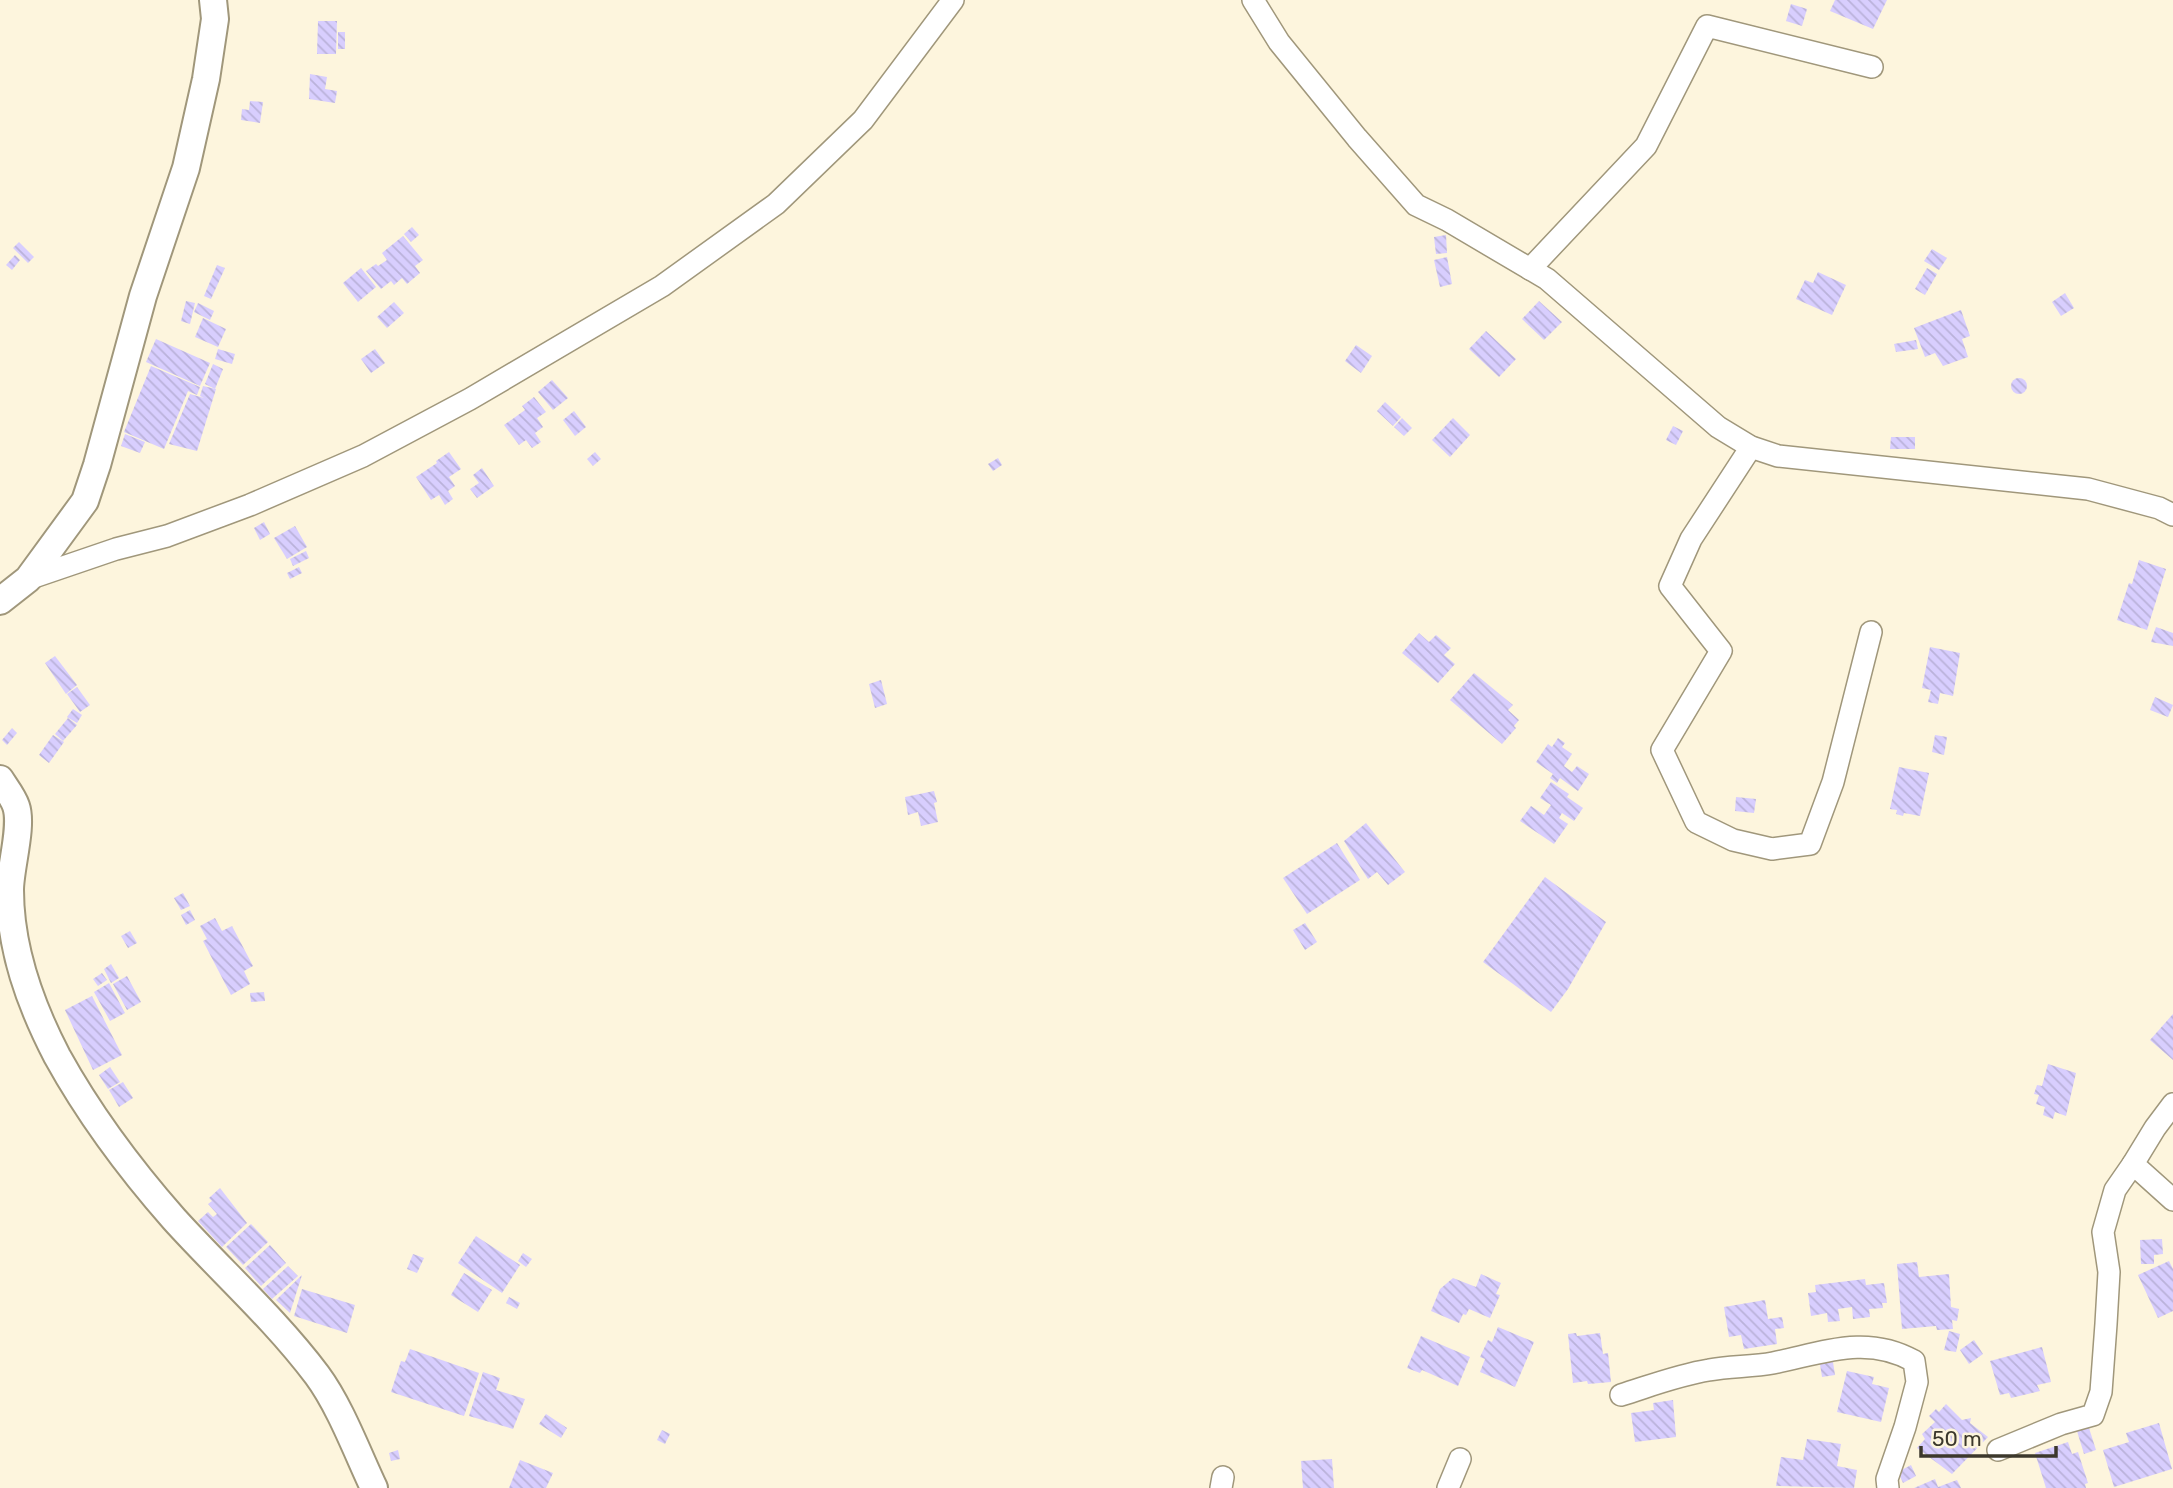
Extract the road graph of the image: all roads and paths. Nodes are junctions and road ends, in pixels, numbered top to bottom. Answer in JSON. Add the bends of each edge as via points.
{"nodes":[{"id":1,"x":213,"y":0,"type":"edge"},
{"id":2,"x":953,"y":0,"type":"edge"},
{"id":3,"x":1253,"y":0,"type":"edge"},
{"id":4,"x":1872,"y":67,"type":"dead end"},
{"id":5,"x":1530,"y":269,"type":"junction"},
{"id":6,"x":1751,"y":447,"type":"junction"},
{"id":7,"x":2173,"y":515,"type":"edge"},
{"id":8,"x":29,"y":579,"type":"junction"},
{"id":9,"x":0,"y":600,"type":"edge"},
{"id":10,"x":1871,"y":632,"type":"dead end"},
{"id":11,"x":0,"y":779,"type":"edge"},
{"id":12,"x":2173,"y":1104,"type":"edge"},
{"id":13,"x":2133,"y":1164,"type":"junction"},
{"id":14,"x":2173,"y":1200,"type":"edge"},
{"id":15,"x":1621,"y":1395,"type":"dead end"},
{"id":16,"x":1998,"y":1450,"type":"dead end"},
{"id":17,"x":1460,"y":1459,"type":"dead end"},
{"id":18,"x":374,"y":1488,"type":"edge"},
{"id":19,"x":1448,"y":1488,"type":"edge"},
{"id":20,"x":1888,"y":1488,"type":"edge"}],
"edges":[{"from":1,"to":8,"type":"street","via":[[215,19],[206,79],[186,168],[143,296],[97,465],[85,501]]},
{"from":2,"to":8,"type":"street","via":[[863,120],[776,204],[662,286],[363,456],[167,536]]},
{"from":3,"to":5,"type":"street","via":[[1279,42],[1416,205]]},
{"from":4,"to":5,"type":"street","via":[[1707,26],[1646,146]]},
{"from":5,"to":6,"type":"street","via":[[1595,318],[1718,427]]},
{"from":6,"to":7,"type":"street","via":[[1778,456],[2088,489]]},
{"from":6,"to":10,"type":"street","via":[[1691,539],[1670,586],[1721,651],[1662,750],[1696,822],[1733,840],[1772,849],[1810,844],[1833,782]]},
{"from":8,"to":9,"type":"street"},
{"from":11,"to":18,"type":"street","via":[[17,807],[10,888],[18,961],[57,1055],[87,1106],[141,1180],[318,1377]]},
{"from":12,"to":13,"type":"street"},
{"from":13,"to":14,"type":"street"},
{"from":13,"to":16,"type":"street","via":[[2115,1191],[2103,1232],[2109,1272],[2101,1392],[2093,1415]]},
{"from":15,"to":20,"type":"street","via":[[1687,1374],[1772,1363],[1829,1349],[1872,1346],[1897,1352],[1914,1361],[1917,1382]]},
{"from":17,"to":19,"type":"street"}]}
